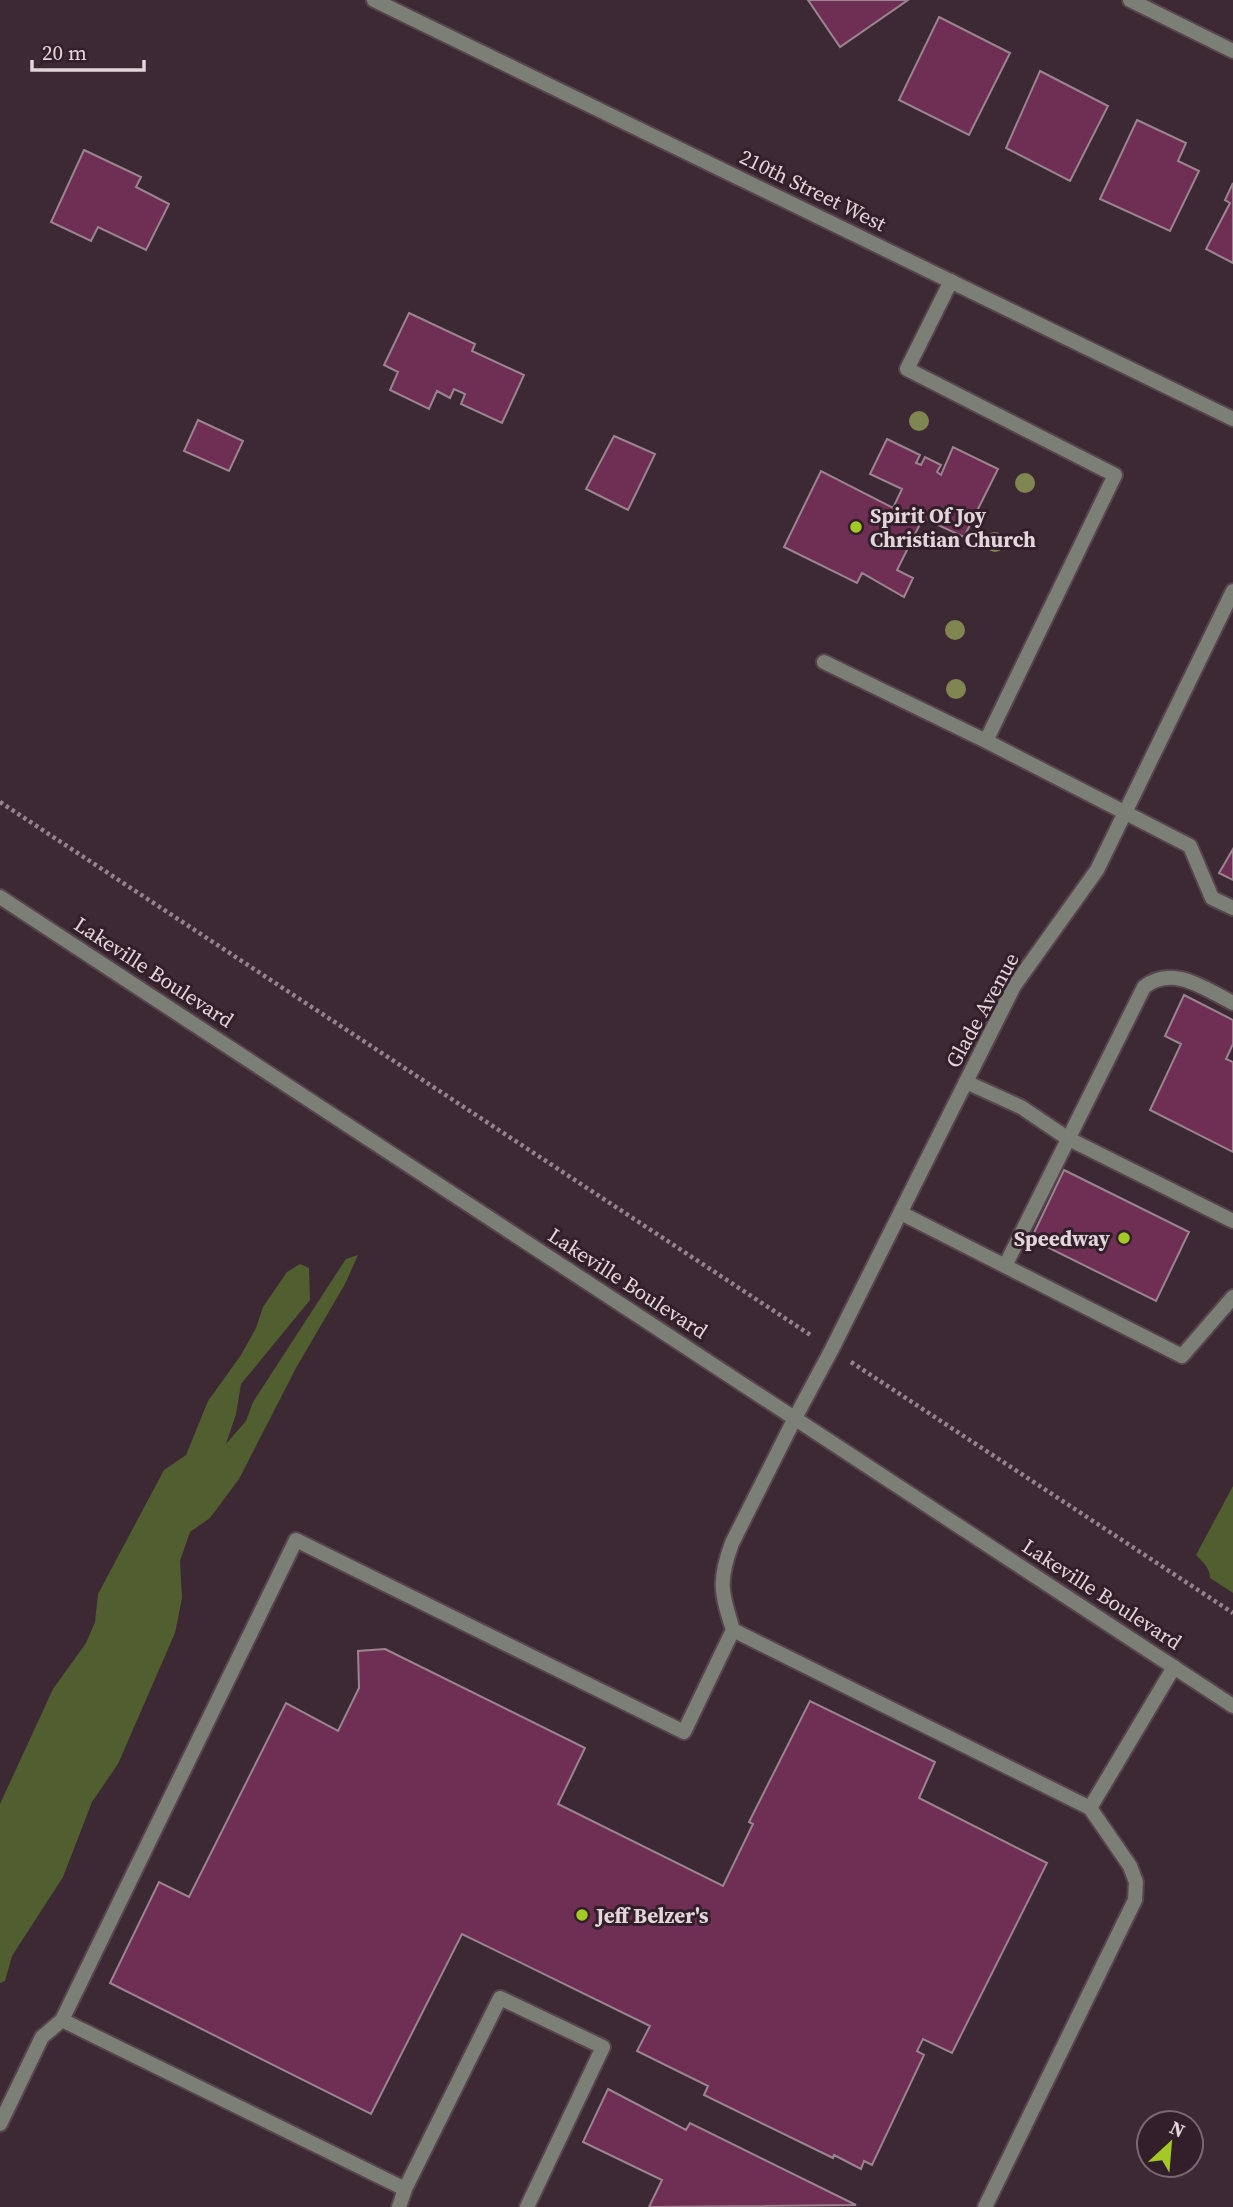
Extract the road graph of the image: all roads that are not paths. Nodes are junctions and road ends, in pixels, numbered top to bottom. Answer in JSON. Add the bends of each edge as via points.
{"nodes":[{"id":1,"x":374,"y":0,"type":"edge"},
{"id":2,"x":1130,"y":0,"type":"edge"},
{"id":3,"x":1233,"y":51,"type":"edge"},
{"id":4,"x":951,"y":281,"type":"junction"},
{"id":5,"x":1233,"y":419,"type":"edge"},
{"id":6,"x":1233,"y":591,"type":"edge"},
{"id":7,"x":824,"y":662,"type":"dead end"},
{"id":8,"x":986,"y":741,"type":"junction"},
{"id":9,"x":1126,"y":812,"type":"junction"},
{"id":10,"x":0,"y":897,"type":"edge"},
{"id":11,"x":1233,"y":908,"type":"edge"},
{"id":12,"x":1233,"y":1003,"type":"edge"},
{"id":13,"x":966,"y":1082,"type":"junction"},
{"id":14,"x":1068,"y":1139,"type":"junction"},
{"id":15,"x":901,"y":1213,"type":"junction"},
{"id":16,"x":1233,"y":1221,"type":"edge"},
{"id":17,"x":1005,"y":1266,"type":"junction"},
{"id":18,"x":1233,"y":1297,"type":"edge"},
{"id":19,"x":795,"y":1418,"type":"junction"},
{"id":20,"x":733,"y":1630,"type":"junction"},
{"id":21,"x":1174,"y":1667,"type":"junction"},
{"id":22,"x":1233,"y":1706,"type":"edge"},
{"id":23,"x":1090,"y":1808,"type":"junction"},
{"id":24,"x":62,"y":2020,"type":"junction"},
{"id":25,"x":0,"y":2124,"type":"edge"},
{"id":26,"x":405,"y":2189,"type":"junction"},
{"id":27,"x":400,"y":2207,"type":"edge"},
{"id":28,"x":527,"y":2207,"type":"edge"},
{"id":29,"x":985,"y":2207,"type":"edge"}],
"edges":[{"from":1,"to":4,"type":"street","name":"210th Street West"},
{"from":2,"to":3,"type":"street"},
{"from":4,"to":5,"type":"street","name":"210th Street West"},
{"from":4,"to":8,"type":"street","via":[[907,369],[1115,475]]},
{"from":6,"to":9,"type":"street","name":"Glade Avenue"},
{"from":7,"to":8,"type":"street"},
{"from":8,"to":9,"type":"street"},
{"from":9,"to":11,"type":"street","via":[[1190,846],[1212,898]]},
{"from":9,"to":13,"type":"street","name":"Glade Avenue","via":[[1086,887],[1014,986]]},
{"from":10,"to":19,"type":"street","name":"Lakeville Boulevard"},
{"from":12,"to":14,"type":"street","via":[[1172,976],[1155,979],[1144,988]]},
{"from":13,"to":14,"type":"street","via":[[1021,1107]]},
{"from":13,"to":15,"type":"street","name":"Glade Avenue"},
{"from":14,"to":16,"type":"street"},
{"from":14,"to":17,"type":"street"},
{"from":15,"to":17,"type":"street"},
{"from":15,"to":19,"type":"street","name":"Glade Avenue"},
{"from":17,"to":18,"type":"street","via":[[1182,1356]]},
{"from":19,"to":20,"type":"street","name":"Glade Avenue","via":[[725,1561],[721,1592]]},
{"from":19,"to":21,"type":"street","name":"Lakeville Boulevard"},
{"from":20,"to":23,"type":"street"},
{"from":20,"to":24,"type":"street","via":[[684,1732],[296,1540]]},
{"from":21,"to":22,"type":"street","name":"Lakeville Boulevard"},
{"from":21,"to":23,"type":"street"},
{"from":23,"to":29,"type":"street","via":[[1130,1866],[1136,1882],[1135,1900]]},
{"from":24,"to":25,"type":"street","via":[[43,2037]]},
{"from":24,"to":26,"type":"street"},
{"from":26,"to":27,"type":"street"},
{"from":26,"to":28,"type":"street","via":[[500,1998],[603,2047]]}]}
